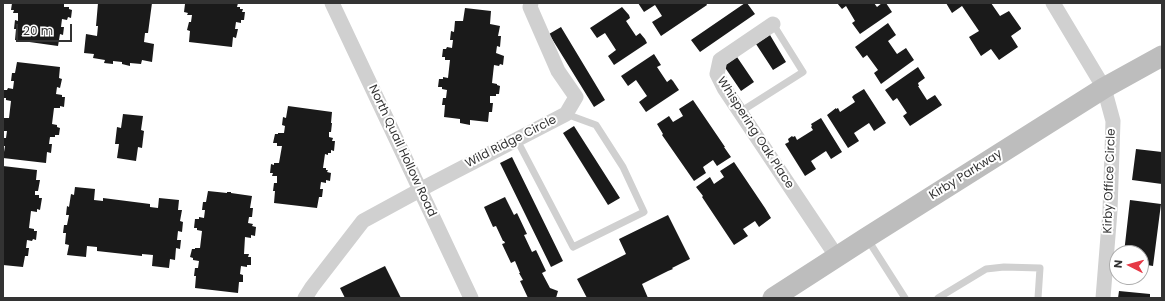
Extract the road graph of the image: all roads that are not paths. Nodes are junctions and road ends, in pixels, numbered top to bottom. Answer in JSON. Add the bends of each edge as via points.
{"nodes":[{"id":1,"x":332,"y":3,"type":"edge"},
{"id":2,"x":531,"y":3,"type":"edge"},
{"id":3,"x":1052,"y":3,"type":"edge"},
{"id":4,"x":773,"y":24,"type":"joint"},
{"id":5,"x":1162,"y":56,"type":"edge"},
{"id":6,"x":1104,"y":88,"type":"junction"},
{"id":7,"x":740,"y":112,"type":"junction"},
{"id":8,"x":566,"y":114,"type":"junction"},
{"id":9,"x":517,"y":140,"type":"junction"},
{"id":10,"x":425,"y":187,"type":"junction"},
{"id":11,"x":866,"y":238,"type":"junction"},
{"id":12,"x":837,"y":257,"type":"junction"},
{"id":13,"x":305,"y":298,"type":"edge"},
{"id":14,"x":471,"y":298,"type":"edge"},
{"id":15,"x":773,"y":298,"type":"edge"},
{"id":16,"x":905,"y":298,"type":"edge"},
{"id":17,"x":938,"y":298,"type":"edge"},
{"id":18,"x":1038,"y":298,"type":"edge"},
{"id":19,"x":1103,"y":298,"type":"edge"}],
"edges":[{"from":1,"to":10,"type":"street","name":"North Quail Hollow Road"},
{"from":2,"to":8,"type":"street","name":"Wild Ridge Circle","via":[[530,7],[558,71],[576,97]]},
{"from":3,"to":6,"type":"street","name":"Kirby Office Circle"},
{"from":4,"to":7,"type":"street","name":"Whispering Oak Place","via":[[720,60],[717,74]]},
{"from":4,"to":7,"type":"lane","via":[[802,72]]},
{"from":5,"to":6,"type":"main road","name":"Kirby Parkway"},
{"from":6,"to":11,"type":"main road","name":"Kirby Parkway"},
{"from":6,"to":19,"type":"street","name":"Kirby Office Circle","via":[[1113,122],[1110,211]]},
{"from":7,"to":12,"type":"street","name":"Whispering Oak Place"},
{"from":8,"to":9,"type":"street","name":"Wild Ridge Circle"},
{"from":8,"to":9,"type":"lane","via":[[596,125],[623,167],[644,212],[573,247]]},
{"from":9,"to":10,"type":"street","name":"Wild Ridge Circle"},
{"from":10,"to":13,"type":"street","name":"Wild Ridge Circle","via":[[363,221]]},
{"from":10,"to":14,"type":"street","name":"North Quail Hollow Road"},
{"from":11,"to":12,"type":"main road","name":"Kirby Parkway"},
{"from":11,"to":16,"type":"lane"},
{"from":12,"to":15,"type":"main road","name":"Kirby Parkway"},
{"from":17,"to":18,"type":"lane","via":[[986,269],[1004,267],[1040,268]]}]}
